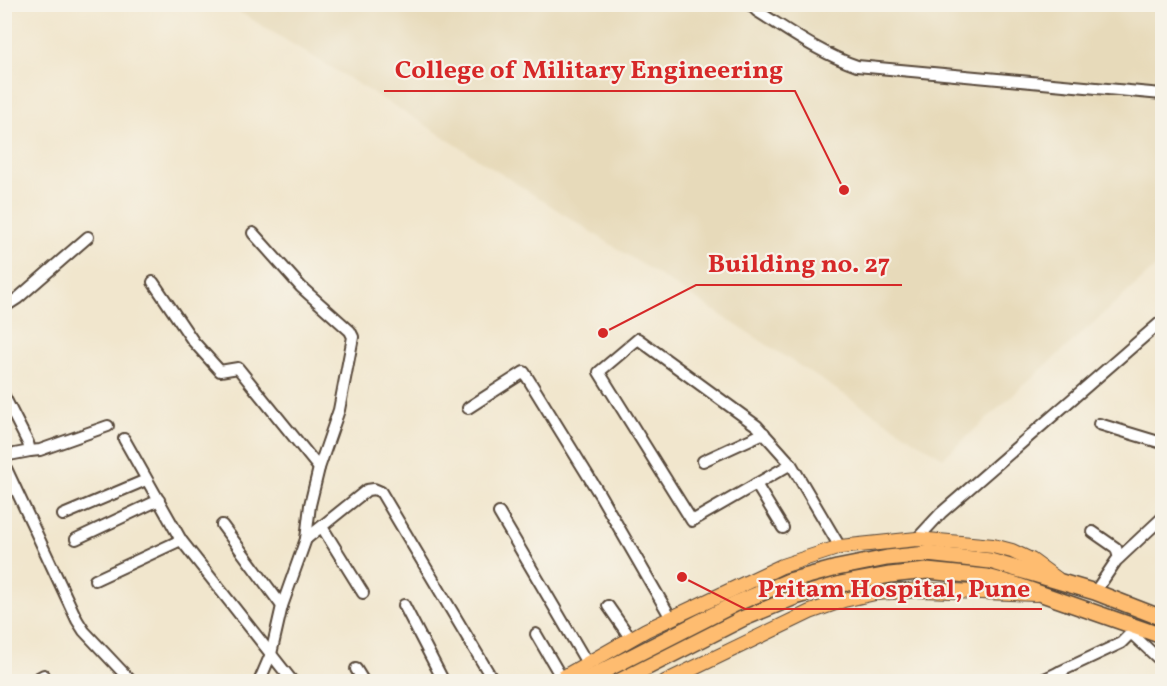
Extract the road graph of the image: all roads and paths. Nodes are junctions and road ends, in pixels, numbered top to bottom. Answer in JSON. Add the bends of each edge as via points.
{"nodes":[{"id":1,"x":750,"y":4,"type":"edge"},
{"id":2,"x":1162,"y":94,"type":"edge"},
{"id":3,"x":254,"y":233,"type":"dead end"},
{"id":4,"x":88,"y":237,"type":"dead end"},
{"id":5,"x":153,"y":282,"type":"dead end"},
{"id":6,"x":4,"y":307,"type":"edge"},
{"id":7,"x":1162,"y":321,"type":"edge"},
{"id":8,"x":4,"y":396,"type":"edge"},
{"id":9,"x":468,"y":408,"type":"dead end"},
{"id":10,"x":1099,"y":424,"type":"dead end"},
{"id":11,"x":108,"y":426,"type":"dead end"},
{"id":12,"x":764,"y":433,"type":"junction"},
{"id":13,"x":124,"y":439,"type":"dead end"},
{"id":14,"x":1162,"y":443,"type":"edge"},
{"id":15,"x":30,"y":451,"type":"junction"},
{"id":16,"x":4,"y":456,"type":"edge"},
{"id":17,"x":703,"y":461,"type":"dead end"},
{"id":18,"x":4,"y":464,"type":"edge"},
{"id":19,"x":791,"y":464,"type":"junction"},
{"id":20,"x":319,"y":468,"type":"junction"},
{"id":21,"x":146,"y":480,"type":"junction"},
{"id":22,"x":756,"y":484,"type":"junction"},
{"id":23,"x":159,"y":500,"type":"junction"},
{"id":24,"x":499,"y":513,"type":"dead end"},
{"id":25,"x":63,"y":515,"type":"dead end"},
{"id":26,"x":1162,"y":518,"type":"edge"},
{"id":27,"x":222,"y":525,"type":"dead end"},
{"id":28,"x":321,"y":527,"type":"junction"},
{"id":29,"x":783,"y":528,"type":"dead end"},
{"id":30,"x":1093,"y":532,"type":"dead end"},
{"id":31,"x":76,"y":539,"type":"dead end"},
{"id":32,"x":306,"y":539,"type":"junction"},
{"id":33,"x":917,"y":539,"type":"junction"},
{"id":34,"x":181,"y":540,"type":"junction"},
{"id":35,"x":840,"y":547,"type":"junction"},
{"id":36,"x":1117,"y":561,"type":"junction"},
{"id":37,"x":1057,"y":579,"type":"junction"},
{"id":38,"x":95,"y":580,"type":"dead end"},
{"id":39,"x":1095,"y":592,"type":"junction"},
{"id":40,"x":363,"y":593,"type":"dead end"},
{"id":41,"x":1044,"y":594,"type":"junction"},
{"id":42,"x":404,"y":605,"type":"dead end"},
{"id":43,"x":282,"y":606,"type":"junction"},
{"id":44,"x":608,"y":606,"type":"dead end"},
{"id":45,"x":671,"y":618,"type":"junction"},
{"id":46,"x":1162,"y":618,"type":"edge"},
{"id":47,"x":1134,"y":630,"type":"junction"},
{"id":48,"x":536,"y":634,"type":"dead end"},
{"id":49,"x":1162,"y":636,"type":"edge"},
{"id":50,"x":631,"y":639,"type":"junction"},
{"id":51,"x":271,"y":654,"type":"junction"},
{"id":52,"x":1162,"y":662,"type":"edge"},
{"id":53,"x":587,"y":663,"type":"junction"},
{"id":54,"x":356,"y":669,"type":"dead end"},
{"id":55,"x":1059,"y":672,"type":"junction"},
{"id":56,"x":44,"y":675,"type":"dead end"},
{"id":57,"x":560,"y":680,"type":"edge"},
{"id":58,"x":31,"y":681,"type":"edge"},
{"id":59,"x":132,"y":681,"type":"edge"},
{"id":60,"x":259,"y":681,"type":"edge"},
{"id":61,"x":293,"y":681,"type":"edge"},
{"id":62,"x":364,"y":681,"type":"edge"},
{"id":63,"x":444,"y":681,"type":"edge"},
{"id":64,"x":494,"y":681,"type":"edge"},
{"id":65,"x":582,"y":681,"type":"edge"},
{"id":66,"x":618,"y":681,"type":"edge"},
{"id":67,"x":665,"y":681,"type":"edge"},
{"id":68,"x":1038,"y":681,"type":"edge"},
{"id":69,"x":1066,"y":681,"type":"edge"}],
"edges":[{"from":1,"to":2,"type":"street","via":[[809,44],[857,66]]},
{"from":3,"to":20,"type":"street","via":[[301,287],[353,337],[339,410]]},
{"from":4,"to":6,"type":"street"},
{"from":5,"to":20,"type":"street","via":[[193,341],[220,370],[238,368]]},
{"from":7,"to":33,"type":"street","via":[[941,513]]},
{"from":8,"to":15,"type":"street"},
{"from":9,"to":45,"type":"street","via":[[524,372]]},
{"from":10,"to":14,"type":"street"},
{"from":11,"to":15,"type":"street"},
{"from":12,"to":17,"type":"street"},
{"from":12,"to":19,"type":"street"},
{"from":12,"to":22,"type":"street","via":[[638,339],[600,372],[692,521]]},
{"from":13,"to":21,"type":"street"},
{"from":15,"to":16,"type":"street"},
{"from":18,"to":59,"type":"street","via":[[84,631]]},
{"from":19,"to":22,"type":"street"},
{"from":19,"to":35,"type":"street"},
{"from":20,"to":32,"type":"street"},
{"from":21,"to":23,"type":"street"},
{"from":21,"to":25,"type":"street"},
{"from":22,"to":29,"type":"street"},
{"from":23,"to":31,"type":"street"},
{"from":23,"to":34,"type":"street"},
{"from":24,"to":53,"type":"street"},
{"from":26,"to":36,"type":"street"},
{"from":27,"to":43,"type":"street"},
{"from":28,"to":32,"type":"street"},
{"from":28,"to":40,"type":"street"},
{"from":28,"to":64,"type":"street","via":[[367,490],[381,492]]},
{"from":30,"to":36,"type":"street","via":[[1116,548]]},
{"from":32,"to":43,"type":"street"},
{"from":33,"to":35,"type":"main road"},
{"from":33,"to":37,"type":"main road","via":[[1012,551]]},
{"from":34,"to":38,"type":"street"},
{"from":34,"to":51,"type":"street"},
{"from":35,"to":45,"type":"main road","via":[[782,566]]},
{"from":36,"to":39,"type":"street"},
{"from":37,"to":39,"type":"highway"},
{"from":37,"to":65,"type":"highway","via":[[990,561],[927,554],[837,568],[789,581],[735,604]]},
{"from":39,"to":46,"type":"highway"},
{"from":41,"to":47,"type":"highway"},
{"from":41,"to":66,"type":"highway","via":[[987,577],[927,571],[841,584],[795,597],[742,619]]},
{"from":41,"to":67,"type":"main road","via":[[922,590],[875,593],[810,612]]},
{"from":42,"to":63,"type":"street"},
{"from":43,"to":51,"type":"street"},
{"from":44,"to":50,"type":"street"},
{"from":45,"to":50,"type":"main road"},
{"from":47,"to":49,"type":"highway"},
{"from":47,"to":52,"type":"street"},
{"from":47,"to":55,"type":"street","via":[[1121,643]]},
{"from":48,"to":57,"type":"street"},
{"from":50,"to":53,"type":"main road"},
{"from":51,"to":60,"type":"street"},
{"from":51,"to":61,"type":"street"},
{"from":53,"to":57,"type":"main road"},
{"from":54,"to":62,"type":"street"},
{"from":55,"to":68,"type":"street"},
{"from":55,"to":69,"type":"street"},
{"from":56,"to":58,"type":"street"}]}
